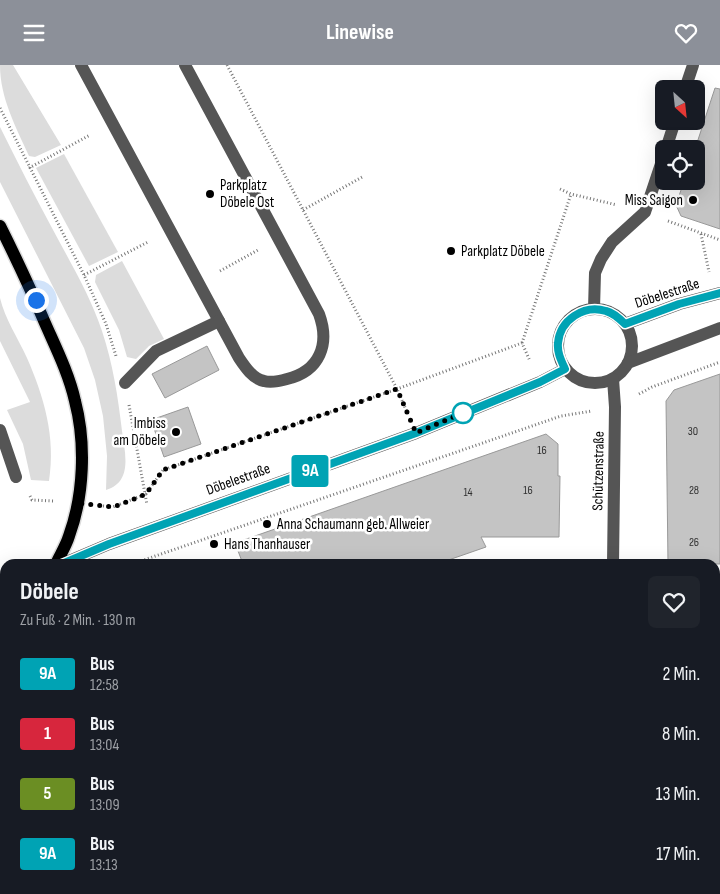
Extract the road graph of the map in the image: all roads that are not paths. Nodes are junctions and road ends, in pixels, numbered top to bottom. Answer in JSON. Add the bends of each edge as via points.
{"nodes":[{"id":1,"x":81,"y":65,"type":"edge"},
{"id":2,"x":185,"y":65,"type":"edge"},
{"id":3,"x":693,"y":65,"type":"edge"},
{"id":4,"x":688,"y":80,"type":"edge"},
{"id":5,"x":655,"y":182,"type":"edge"},
{"id":6,"x":0,"y":226,"type":"edge"},
{"id":7,"x":720,"y":293,"type":"edge"},
{"id":8,"x":594,"y":309,"type":"junction"},
{"id":9,"x":219,"y":321,"type":"junction"},
{"id":10,"x":625,"y":324,"type":"junction"},
{"id":11,"x":720,"y":328,"type":"edge"},
{"id":12,"x":628,"y":363,"type":"junction"},
{"id":13,"x":565,"y":369,"type":"junction"},
{"id":14,"x":612,"y":379,"type":"junction"},
{"id":15,"x":125,"y":383,"type":"road end"},
{"id":16,"x":0,"y":430,"type":"edge"},
{"id":17,"x":16,"y":477,"type":"dead end"},
{"id":18,"x":58,"y":559,"type":"edge"},
{"id":19,"x":74,"y":559,"type":"edge"},
{"id":20,"x":613,"y":559,"type":"edge"}],
"edges":[{"from":1,"to":9,"type":"street"},
{"from":2,"to":9,"type":"street","via":[[318,314],[324,327],[323,345],[309,370],[295,377],[263,381],[247,370]]},
{"from":3,"to":4,"type":"street"},
{"from":5,"to":8,"type":"street","via":[[645,212],[612,242],[600,259]]},
{"from":6,"to":18,"type":"main road","via":[[21,267],[76,401],[82,466],[69,536]]},
{"from":7,"to":10,"type":"street","name":"Döbelestraße"},
{"from":8,"to":10,"type":"street","name":"Döbelestraße","via":[[617,316]]},
{"from":8,"to":13,"type":"street","via":[[581,311],[561,330],[559,356]]},
{"from":9,"to":15,"type":"street","via":[[156,351]]},
{"from":10,"to":12,"type":"street","name":"Döbelestraße","via":[[631,336],[632,350]]},
{"from":11,"to":12,"type":"street"},
{"from":12,"to":14,"type":"street","via":[[622,373]]},
{"from":13,"to":14,"type":"street","via":[[574,378],[587,383]]},
{"from":13,"to":19,"type":"street","name":"Döbelestraße","via":[[416,433]]},
{"from":14,"to":20,"type":"street","name":"Schützenstraße","via":[[615,407]]},
{"from":16,"to":17,"type":"street"}]}
